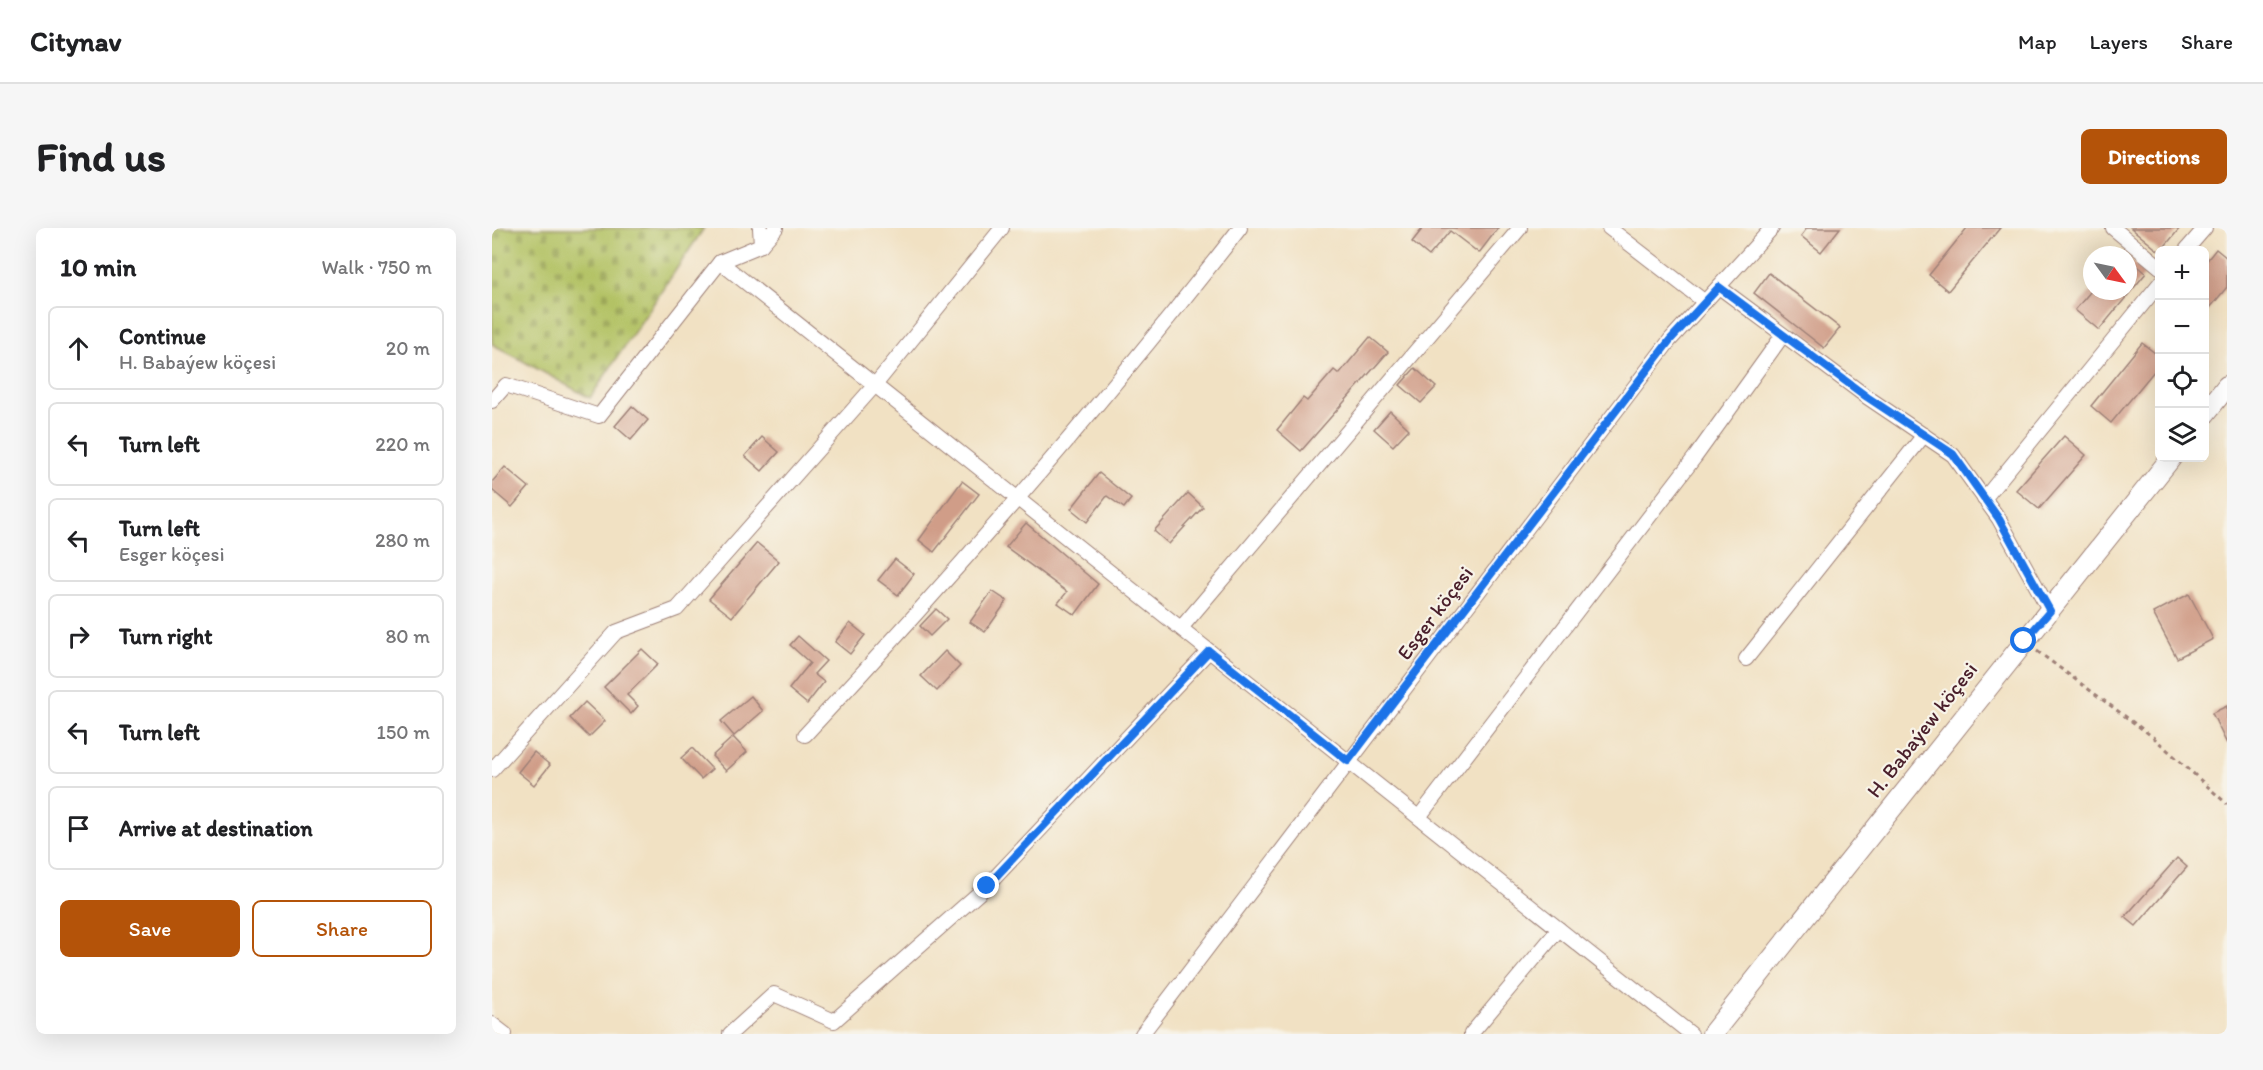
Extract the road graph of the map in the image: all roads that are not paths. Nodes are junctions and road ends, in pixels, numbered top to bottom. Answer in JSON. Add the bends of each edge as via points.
{"nodes":[{"id":1,"x":760,"y":228,"type":"edge"},
{"id":2,"x":776,"y":228,"type":"edge"},
{"id":3,"x":1002,"y":228,"type":"edge"},
{"id":4,"x":1240,"y":228,"type":"edge"},
{"id":5,"x":1520,"y":228,"type":"edge"},
{"id":6,"x":1609,"y":228,"type":"edge"},
{"id":7,"x":1772,"y":228,"type":"edge"},
{"id":8,"x":2113,"y":228,"type":"edge"},
{"id":9,"x":2205,"y":228,"type":"edge"},
{"id":10,"x":761,"y":245,"type":"junction"},
{"id":11,"x":2189,"y":246,"type":"edge"},
{"id":12,"x":720,"y":262,"type":"junction"},
{"id":13,"x":2155,"y":263,"type":"edge"},
{"id":14,"x":1719,"y":287,"type":"junction"},
{"id":15,"x":2155,"y":289,"type":"edge"},
{"id":16,"x":1705,"y":302,"type":"junction"},
{"id":17,"x":1783,"y":335,"type":"junction"},
{"id":18,"x":875,"y":385,"type":"junction"},
{"id":19,"x":2227,"y":386,"type":"edge"},
{"id":20,"x":492,"y":401,"type":"edge"},
{"id":21,"x":2209,"y":410,"type":"edge"},
{"id":22,"x":1924,"y":435,"type":"junction"},
{"id":23,"x":2168,"y":462,"type":"edge"},
{"id":24,"x":1019,"y":499,"type":"junction"},
{"id":25,"x":1984,"y":499,"type":"junction"},
{"id":26,"x":2050,"y":611,"type":"junction"},
{"id":27,"x":1181,"y":628,"type":"junction"},
{"id":28,"x":1209,"y":651,"type":"junction"},
{"id":29,"x":1746,"y":659,"type":"dead end"},
{"id":30,"x":805,"y":735,"type":"dead end"},
{"id":31,"x":1348,"y":761,"type":"junction"},
{"id":32,"x":492,"y":770,"type":"edge"},
{"id":33,"x":1419,"y":817,"type":"junction"},
{"id":34,"x":1559,"y":929,"type":"junction"},
{"id":35,"x":492,"y":1024,"type":"edge"},
{"id":36,"x":505,"y":1034,"type":"edge"},
{"id":37,"x":730,"y":1034,"type":"edge"},
{"id":38,"x":1142,"y":1034,"type":"edge"},
{"id":39,"x":1471,"y":1034,"type":"edge"},
{"id":40,"x":1691,"y":1034,"type":"edge"},
{"id":41,"x":1712,"y":1034,"type":"edge"}],
"edges":[{"from":1,"to":10,"type":"street"},
{"from":2,"to":10,"type":"street"},
{"from":3,"to":18,"type":"street"},
{"from":4,"to":24,"type":"street"},
{"from":5,"to":27,"type":"street"},
{"from":6,"to":16,"type":"street"},
{"from":7,"to":14,"type":"street","name":"Esger köçesi"},
{"from":8,"to":13,"type":"street"},
{"from":9,"to":11,"type":"street"},
{"from":10,"to":12,"type":"street"},
{"from":12,"to":18,"type":"street"},
{"from":12,"to":20,"type":"street","via":[[599,416],[506,386]]},
{"from":14,"to":16,"type":"street","name":"Esger köçesi"},
{"from":14,"to":17,"type":"street"},
{"from":15,"to":25,"type":"street"},
{"from":16,"to":31,"type":"street","name":"Esger köçesi","via":[[1670,340]]},
{"from":17,"to":22,"type":"street"},
{"from":17,"to":33,"type":"street"},
{"from":18,"to":24,"type":"street"},
{"from":18,"to":32,"type":"street","via":[[677,609],[616,632]]},
{"from":19,"to":21,"type":"street"},
{"from":22,"to":25,"type":"street","via":[[1953,454]]},
{"from":22,"to":29,"type":"street"},
{"from":23,"to":26,"type":"street","name":"H. Babaýew köçesi"},
{"from":24,"to":27,"type":"street"},
{"from":24,"to":30,"type":"street"},
{"from":25,"to":26,"type":"street"},
{"from":26,"to":41,"type":"street","name":"H. Babaýew köçesi"},
{"from":27,"to":28,"type":"street"},
{"from":28,"to":31,"type":"street"},
{"from":28,"to":37,"type":"street","via":[[987,886],[834,1022],[774,994]]},
{"from":31,"to":33,"type":"street"},
{"from":31,"to":38,"type":"street","name":"Esger köçesi"},
{"from":33,"to":34,"type":"street"},
{"from":34,"to":39,"type":"street"},
{"from":34,"to":40,"type":"street"},
{"from":35,"to":36,"type":"street"}]}
